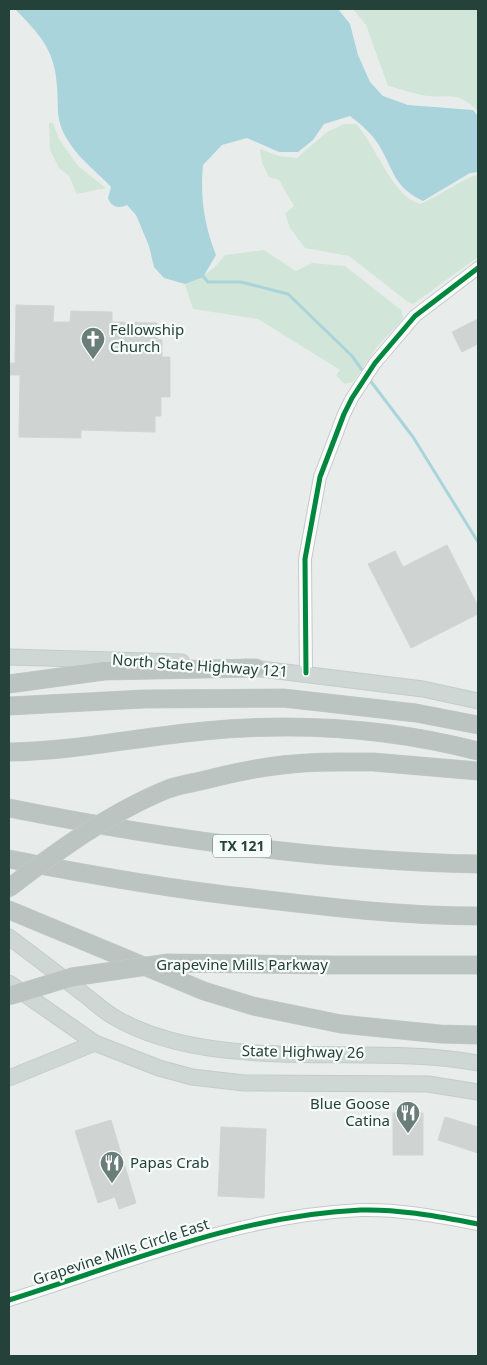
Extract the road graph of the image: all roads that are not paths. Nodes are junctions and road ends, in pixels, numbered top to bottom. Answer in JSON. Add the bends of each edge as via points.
{"nodes":[{"id":1,"x":478,"y":268,"type":"edge"},
{"id":2,"x":9,"y":657,"type":"edge"},
{"id":3,"x":256,"y":668,"type":"junction"},
{"id":4,"x":306,"y":673,"type":"junction"},
{"id":5,"x":9,"y":684,"type":"edge"},
{"id":6,"x":478,"y":701,"type":"edge"},
{"id":7,"x":9,"y":706,"type":"edge"},
{"id":8,"x":478,"y":725,"type":"edge"},
{"id":9,"x":478,"y":751,"type":"edge"},
{"id":10,"x":9,"y":752,"type":"edge"},
{"id":11,"x":478,"y":771,"type":"edge"},
{"id":12,"x":9,"y":808,"type":"edge"},
{"id":13,"x":9,"y":859,"type":"edge"},
{"id":14,"x":478,"y":864,"type":"edge"},
{"id":15,"x":9,"y":888,"type":"edge"},
{"id":16,"x":9,"y":910,"type":"edge"},
{"id":17,"x":478,"y":916,"type":"edge"},
{"id":18,"x":9,"y":937,"type":"edge"},
{"id":19,"x":478,"y":965,"type":"edge"},
{"id":20,"x":9,"y":983,"type":"edge"},
{"id":21,"x":9,"y":996,"type":"edge"},
{"id":22,"x":478,"y":1035,"type":"edge"},
{"id":23,"x":95,"y":1043,"type":"junction"},
{"id":24,"x":478,"y":1063,"type":"edge"},
{"id":25,"x":9,"y":1078,"type":"edge"},
{"id":26,"x":478,"y":1092,"type":"edge"},
{"id":27,"x":478,"y":1224,"type":"edge"},
{"id":28,"x":9,"y":1300,"type":"edge"}],
"edges":[{"from":1,"to":4,"type":"street","via":[[415,316],[375,363],[344,414],[320,477],[305,559]]},
{"from":2,"to":3,"type":"main road","name":"North State Highway 121","via":[[190,662]]},
{"from":3,"to":4,"type":"main road","name":"North State Highway 121"},
{"from":3,"to":5,"type":"highway","via":[[104,671]]},
{"from":4,"to":6,"type":"main road","name":"North State Highway 121","via":[[423,689]]},
{"from":7,"to":8,"type":"highway","via":[[283,698],[416,713]]},
{"from":9,"to":10,"type":"highway","via":[[405,735],[321,726],[205,731],[97,746]]},
{"from":11,"to":15,"type":"highway","bridge":true,"via":[[373,762],[298,762],[244,770],[170,788],[90,832],[39,864]]},
{"from":12,"to":14,"type":"highway","number":"TX 121","via":[[80,822],[298,853],[416,863]]},
{"from":13,"to":17,"type":"highway","via":[[190,892],[314,907]]},
{"from":16,"to":22,"type":"highway","via":[[204,991],[252,1006],[359,1026]]},
{"from":18,"to":24,"type":"main road","name":"State Highway 26","via":[[114,1017],[155,1035],[226,1050],[279,1054],[444,1056]]},
{"from":19,"to":21,"type":"highway","name":"Grapevine Mills Parkway","bridge":true,"via":[[168,963],[72,977]]},
{"from":20,"to":23,"type":"main road"},
{"from":23,"to":25,"type":"main road"},
{"from":23,"to":26,"type":"main road","name":"State Highway 26","via":[[159,1068],[212,1080],[428,1084]]},
{"from":27,"to":28,"type":"street","name":"Grapevine Mills Circle East","via":[[423,1214],[363,1210],[283,1218],[190,1242]]}]}
